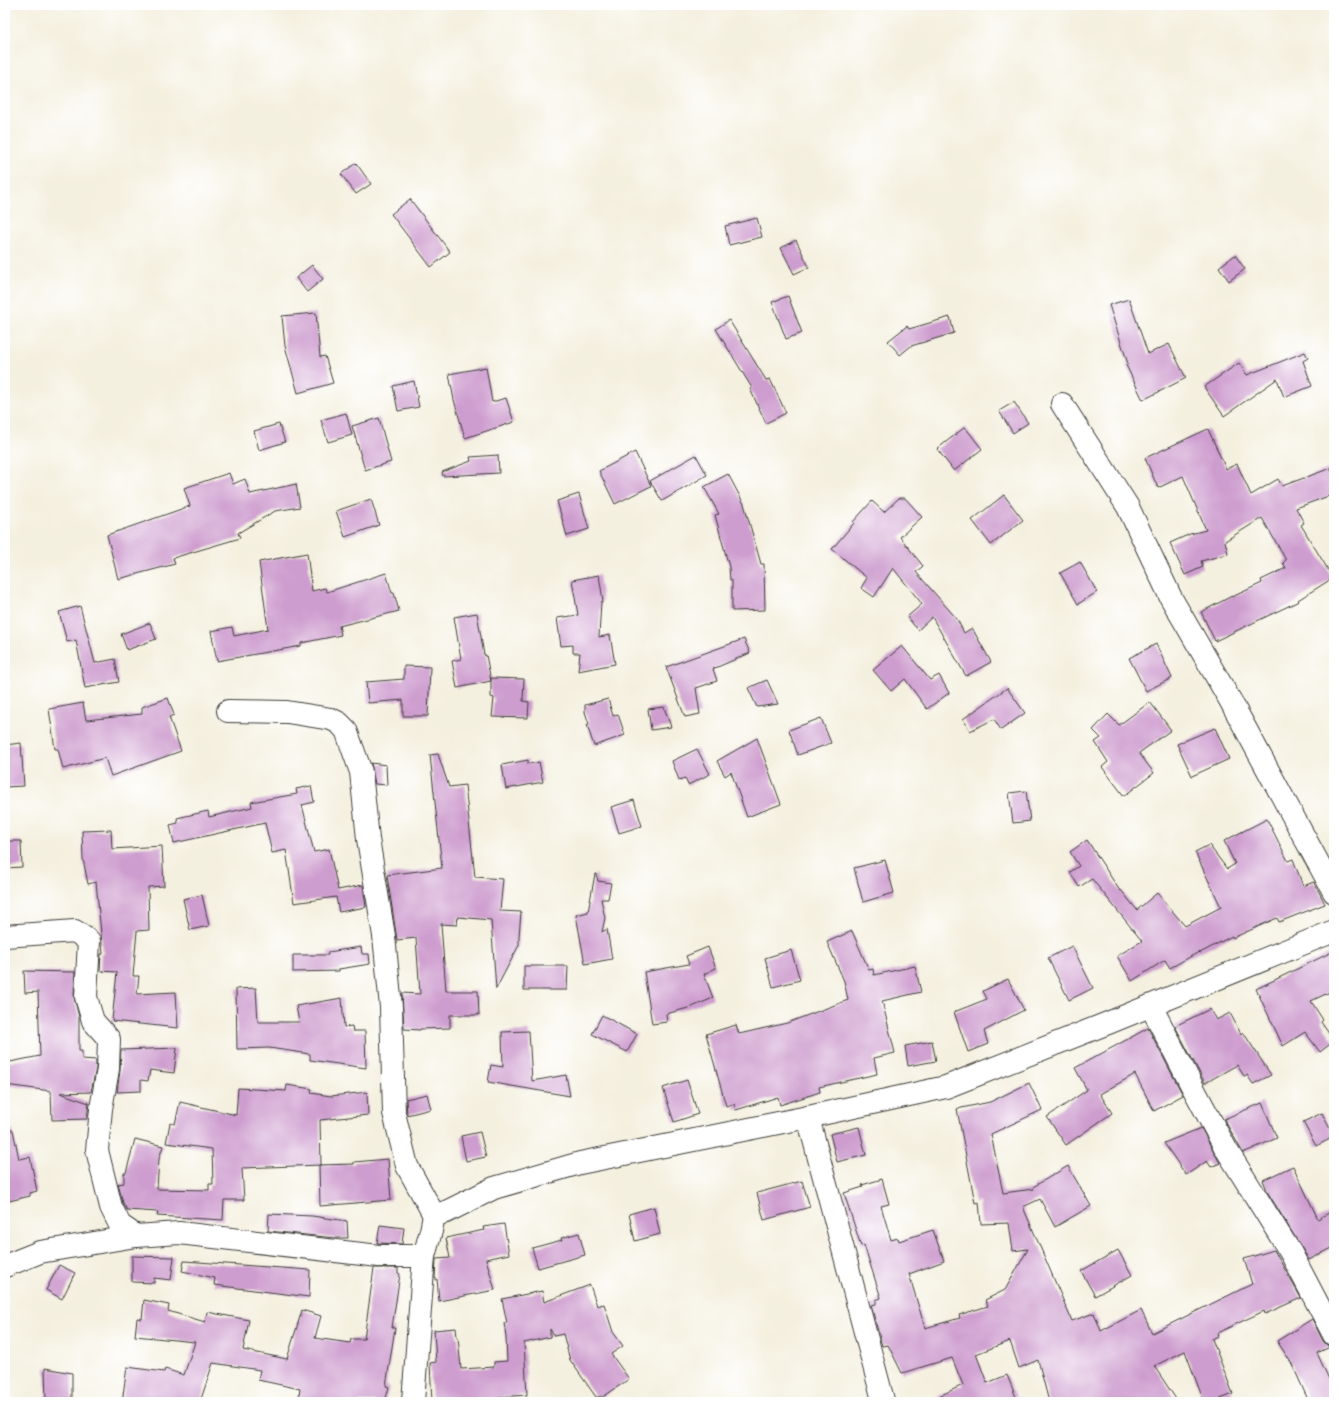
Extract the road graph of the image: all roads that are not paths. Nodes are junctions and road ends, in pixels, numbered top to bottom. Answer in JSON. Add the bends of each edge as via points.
{"nodes":[{"id":1,"x":1062,"y":404,"type":"dead end"},
{"id":2,"x":228,"y":711,"type":"dead end"},
{"id":3,"x":1334,"y":892,"type":"edge"},
{"id":4,"x":1334,"y":931,"type":"edge"},
{"id":5,"x":5,"y":936,"type":"edge"},
{"id":6,"x":1151,"y":1006,"type":"junction"},
{"id":7,"x":808,"y":1117,"type":"junction"},
{"id":8,"x":434,"y":1215,"type":"junction"},
{"id":9,"x":136,"y":1236,"type":"junction"},
{"id":10,"x":424,"y":1256,"type":"junction"},
{"id":11,"x":5,"y":1266,"type":"edge"},
{"id":12,"x":1334,"y":1335,"type":"edge"},
{"id":13,"x":882,"y":1400,"type":"dead end"},
{"id":14,"x":413,"y":1402,"type":"edge"}],
"edges":[{"from":1,"to":3,"type":"street","via":[[1128,507],[1171,598],[1230,700]]},
{"from":2,"to":8,"type":"street","via":[[287,712],[331,719],[346,730],[361,772],[368,839],[384,936],[391,1007],[394,1113],[407,1166]]},
{"from":4,"to":6,"type":"street"},
{"from":5,"to":9,"type":"street","via":[[75,931],[89,941],[86,997],[92,1021],[109,1039],[108,1069],[97,1150],[111,1207],[120,1225]]},
{"from":6,"to":7,"type":"street","via":[[946,1087]]},
{"from":6,"to":12,"type":"street","via":[[1226,1149],[1291,1253]]},
{"from":7,"to":8,"type":"street","via":[[580,1163],[494,1188],[446,1212]]},
{"from":7,"to":13,"type":"street"},
{"from":8,"to":10,"type":"street"},
{"from":9,"to":10,"type":"street","via":[[179,1234],[379,1256]]},
{"from":9,"to":11,"type":"street","via":[[40,1252]]},
{"from":10,"to":14,"type":"street"}]}
